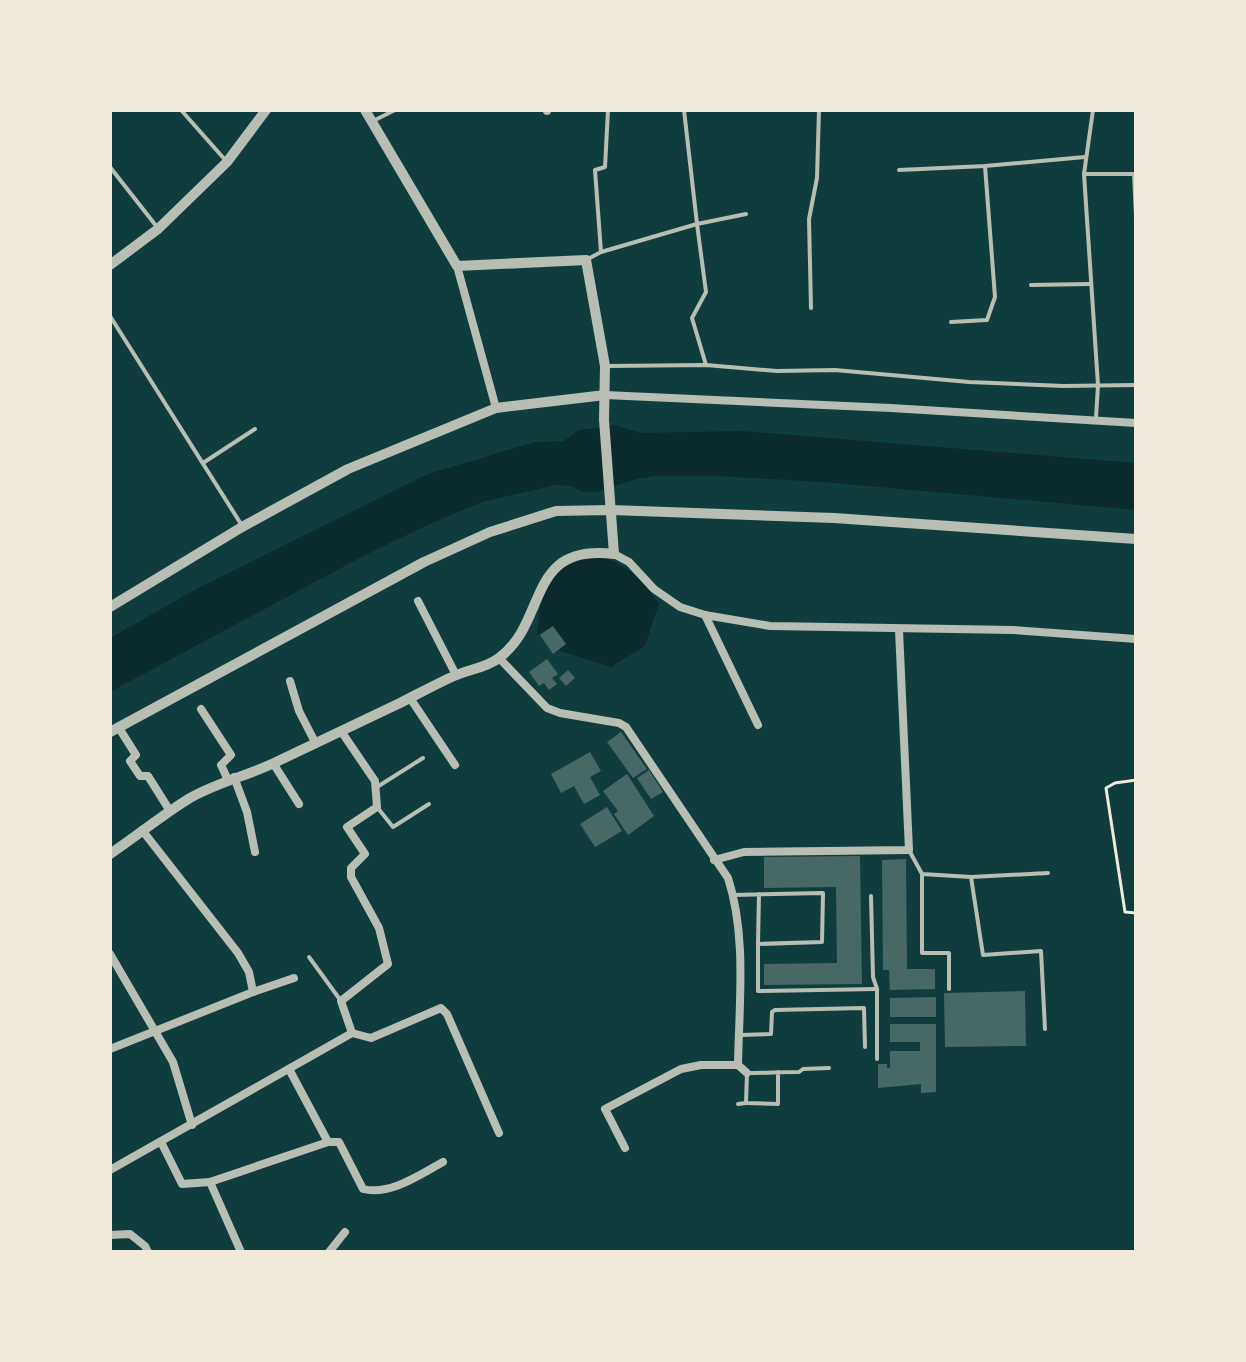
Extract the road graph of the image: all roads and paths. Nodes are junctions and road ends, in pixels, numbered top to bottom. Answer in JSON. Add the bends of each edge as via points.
{"nodes":[{"id":1,"x":181,"y":110,"type":"edge"},
{"id":2,"x":266,"y":110,"type":"edge"},
{"id":3,"x":365,"y":110,"type":"edge"},
{"id":4,"x":395,"y":110,"type":"edge"},
{"id":5,"x":608,"y":110,"type":"edge"},
{"id":6,"x":684,"y":110,"type":"edge"},
{"id":7,"x":819,"y":110,"type":"edge"},
{"id":8,"x":1093,"y":110,"type":"edge"},
{"id":9,"x":373,"y":121,"type":"junction"},
{"id":10,"x":1085,"y":157,"type":"junction"},
{"id":11,"x":227,"y":162,"type":"junction"},
{"id":12,"x":985,"y":166,"type":"junction"},
{"id":13,"x":111,"y":168,"type":"edge"},
{"id":14,"x":899,"y":170,"type":"dead end"},
{"id":15,"x":1084,"y":174,"type":"junction"},
{"id":16,"x":1135,"y":174,"type":"edge"},
{"id":17,"x":746,"y":214,"type":"dead end"},
{"id":18,"x":1136,"y":217,"type":"edge"},
{"id":19,"x":697,"y":224,"type":"junction"},
{"id":20,"x":158,"y":229,"type":"junction"},
{"id":21,"x":601,"y":252,"type":"junction"},
{"id":22,"x":586,"y":260,"type":"junction"},
{"id":23,"x":110,"y":265,"type":"edge"},
{"id":24,"x":457,"y":266,"type":"junction"},
{"id":25,"x":1090,"y":284,"type":"junction"},
{"id":26,"x":1031,"y":285,"type":"dead end"},
{"id":27,"x":811,"y":308,"type":"dead end"},
{"id":28,"x":110,"y":316,"type":"edge"},
{"id":29,"x":951,"y":322,"type":"dead end"},
{"id":30,"x":706,"y":365,"type":"junction"},
{"id":31,"x":605,"y":366,"type":"junction"},
{"id":32,"x":1098,"y":385,"type":"junction"},
{"id":33,"x":1136,"y":385,"type":"edge"},
{"id":34,"x":605,"y":395,"type":"junction"},
{"id":35,"x":496,"y":408,"type":"junction"},
{"id":36,"x":1096,"y":422,"type":"junction"},
{"id":37,"x":1136,"y":423,"type":"edge"},
{"id":38,"x":255,"y":429,"type":"dead end"},
{"id":39,"x":203,"y":463,"type":"junction"},
{"id":40,"x":611,"y":510,"type":"junction"},
{"id":41,"x":242,"y":527,"type":"junction"},
{"id":42,"x":1136,"y":539,"type":"edge"},
{"id":43,"x":614,"y":554,"type":"junction"},
{"id":44,"x":418,"y":601,"type":"dead end"},
{"id":45,"x":110,"y":607,"type":"edge"},
{"id":46,"x":705,"y":615,"type":"junction"},
{"id":47,"x":899,"y":630,"type":"junction"},
{"id":48,"x":1136,"y":639,"type":"edge"},
{"id":49,"x":499,"y":658,"type":"junction"},
{"id":50,"x":456,"y":675,"type":"junction"},
{"id":51,"x":290,"y":681,"type":"dead end"},
{"id":52,"x":410,"y":698,"type":"junction"},
{"id":53,"x":201,"y":709,"type":"dead end"},
{"id":54,"x":758,"y":725,"type":"dead end"},
{"id":55,"x":114,"y":730,"type":"edge"},
{"id":56,"x":341,"y":731,"type":"junction"},
{"id":57,"x":315,"y":742,"type":"junction"},
{"id":58,"x":423,"y":758,"type":"dead end"},
{"id":59,"x":273,"y":763,"type":"junction"},
{"id":60,"x":455,"y":765,"type":"dead end"},
{"id":61,"x":231,"y":779,"type":"junction"},
{"id":62,"x":1136,"y":780,"type":"edge"},
{"id":63,"x":375,"y":788,"type":"junction"},
{"id":64,"x":299,"y":804,"type":"dead end"},
{"id":65,"x":429,"y":804,"type":"dead end"},
{"id":66,"x":377,"y":807,"type":"junction"},
{"id":67,"x":170,"y":811,"type":"junction"},
{"id":68,"x":142,"y":830,"type":"junction"},
{"id":69,"x":909,"y":850,"type":"junction"},
{"id":70,"x":255,"y":852,"type":"dead end"},
{"id":71,"x":110,"y":854,"type":"edge"},
{"id":72,"x":714,"y":860,"type":"junction"},
{"id":73,"x":1048,"y":873,"type":"dead end"},
{"id":74,"x":922,"y":874,"type":"junction"},
{"id":75,"x":971,"y":877,"type":"junction"},
{"id":76,"x":759,"y":894,"type":"junction"},
{"id":77,"x":734,"y":895,"type":"junction"},
{"id":78,"x":871,"y":896,"type":"dead end"},
{"id":79,"x":1136,"y":913,"type":"edge"},
{"id":80,"x":758,"y":944,"type":"junction"},
{"id":81,"x":110,"y":954,"type":"edge"},
{"id":82,"x":309,"y":957,"type":"dead end"},
{"id":83,"x":294,"y":978,"type":"dead end"},
{"id":84,"x":877,"y":989,"type":"junction"},
{"id":85,"x":949,"y":989,"type":"dead end"},
{"id":86,"x":253,"y":992,"type":"junction"},
{"id":87,"x":341,"y":1001,"type":"junction"},
{"id":88,"x":1045,"y":1029,"type":"dead end"},
{"id":89,"x":157,"y":1031,"type":"junction"},
{"id":90,"x":352,"y":1033,"type":"junction"},
{"id":91,"x":739,"y":1035,"type":"junction"},
{"id":92,"x":865,"y":1047,"type":"dead end"},
{"id":93,"x":110,"y":1049,"type":"edge"},
{"id":94,"x":877,"y":1059,"type":"dead end"},
{"id":95,"x":738,"y":1065,"type":"junction"},
{"id":96,"x":829,"y":1068,"type":"dead end"},
{"id":97,"x":289,"y":1069,"type":"junction"},
{"id":98,"x":778,"y":1072,"type":"junction"},
{"id":99,"x":747,"y":1073,"type":"junction"},
{"id":100,"x":746,"y":1103,"type":"junction"},
{"id":101,"x":738,"y":1104,"type":"dead end"},
{"id":102,"x":192,"y":1125,"type":"junction"},
{"id":103,"x":499,"y":1133,"type":"dead end"},
{"id":104,"x":161,"y":1142,"type":"junction"},
{"id":105,"x":328,"y":1142,"type":"junction"},
{"id":106,"x":625,"y":1148,"type":"dead end"},
{"id":107,"x":443,"y":1162,"type":"dead end"},
{"id":108,"x":110,"y":1170,"type":"edge"},
{"id":109,"x":210,"y":1182,"type":"junction"},
{"id":110,"x":345,"y":1232,"type":"dead end"},
{"id":111,"x":110,"y":1235,"type":"edge"},
{"id":112,"x":148,"y":1252,"type":"edge"},
{"id":113,"x":241,"y":1252,"type":"edge"},
{"id":114,"x":329,"y":1252,"type":"edge"}],
"edges":[{"from":1,"to":11,"type":"lane"},
{"from":2,"to":11,"type":"street"},
{"from":3,"to":9,"type":"street"},
{"from":4,"to":9,"type":"lane"},
{"from":5,"to":21,"type":"lane","via":[[605,167],[595,170]]},
{"from":6,"to":19,"type":"lane"},
{"from":7,"to":27,"type":"lane","via":[[817,178],[809,219]]},
{"from":8,"to":10,"type":"lane"},
{"from":9,"to":24,"type":"street"},
{"from":10,"to":12,"type":"lane"},
{"from":10,"to":15,"type":"lane"},
{"from":11,"to":20,"type":"street"},
{"from":12,"to":14,"type":"lane"},
{"from":12,"to":29,"type":"lane","via":[[995,297],[987,320]]},
{"from":13,"to":20,"type":"lane"},
{"from":15,"to":16,"type":"lane"},
{"from":15,"to":25,"type":"lane"},
{"from":16,"to":18,"type":"lane"},
{"from":17,"to":19,"type":"lane"},
{"from":19,"to":21,"type":"lane"},
{"from":19,"to":30,"type":"lane","via":[[706,292],[692,318]]},
{"from":20,"to":23,"type":"street"},
{"from":21,"to":22,"type":"lane"},
{"from":22,"to":24,"type":"street"},
{"from":22,"to":31,"type":"street"},
{"from":24,"to":35,"type":"street"},
{"from":25,"to":26,"type":"lane"},
{"from":25,"to":32,"type":"lane"},
{"from":28,"to":39,"type":"lane"},
{"from":30,"to":31,"type":"lane"},
{"from":30,"to":32,"type":"lane"},
{"from":31,"to":34,"type":"street"},
{"from":32,"to":33,"type":"lane"},
{"from":32,"to":36,"type":"lane"},
{"from":34,"to":35,"type":"street"},
{"from":34,"to":36,"type":"street"},
{"from":34,"to":40,"type":"street"},
{"from":35,"to":41,"type":"street","via":[[348,469]]},
{"from":36,"to":37,"type":"street"},
{"from":38,"to":39,"type":"lane"},
{"from":39,"to":41,"type":"lane"},
{"from":40,"to":42,"type":"street","via":[[834,518]]},
{"from":40,"to":43,"type":"street"},
{"from":40,"to":55,"type":"street","via":[[556,511],[490,532],[424,562]]},
{"from":41,"to":45,"type":"street"},
{"from":43,"to":46,"type":"street","via":[[680,607]]},
{"from":43,"to":49,"type":"street","via":[[582,555],[551,571],[524,631]]},
{"from":44,"to":50,"type":"street"},
{"from":46,"to":47,"type":"street","via":[[770,626]]},
{"from":46,"to":54,"type":"street"},
{"from":47,"to":48,"type":"street","via":[[1014,630]]},
{"from":47,"to":69,"type":"street"},
{"from":49,"to":50,"type":"street"},
{"from":49,"to":72,"type":"street","via":[[547,708],[626,727]]},
{"from":50,"to":52,"type":"street"},
{"from":51,"to":57,"type":"street"},
{"from":52,"to":56,"type":"street"},
{"from":52,"to":60,"type":"street"},
{"from":53,"to":61,"type":"street","via":[[231,755],[221,765]]},
{"from":55,"to":67,"type":"street","via":[[136,755],[130,761],[140,776],[148,776]]},
{"from":56,"to":57,"type":"street"},
{"from":56,"to":63,"type":"street"},
{"from":57,"to":59,"type":"street"},
{"from":58,"to":63,"type":"lane"},
{"from":59,"to":61,"type":"street"},
{"from":59,"to":64,"type":"street"},
{"from":61,"to":67,"type":"street"},
{"from":61,"to":70,"type":"street","via":[[247,812]]},
{"from":62,"to":79,"type":"path","via":[[1106,788],[1125,912]]},
{"from":63,"to":66,"type":"street"},
{"from":65,"to":66,"type":"lane","via":[[393,827]]},
{"from":66,"to":87,"type":"street","via":[[347,827],[365,854],[351,868],[351,877],[379,928],[388,964]]},
{"from":67,"to":68,"type":"street"},
{"from":68,"to":71,"type":"street"},
{"from":68,"to":86,"type":"street","via":[[238,953]]},
{"from":69,"to":72,"type":"street","via":[[744,852]]},
{"from":69,"to":74,"type":"lane"},
{"from":72,"to":77,"type":"street"},
{"from":73,"to":75,"type":"lane"},
{"from":74,"to":75,"type":"lane"},
{"from":74,"to":85,"type":"lane","via":[[922,953],[949,953]]},
{"from":75,"to":88,"type":"lane","via":[[983,955],[1041,951]]},
{"from":76,"to":77,"type":"lane"},
{"from":76,"to":80,"type":"lane"},
{"from":76,"to":80,"type":"lane","via":[[823,893],[822,942]]},
{"from":77,"to":91,"type":"street"},
{"from":78,"to":84,"type":"lane"},
{"from":80,"to":84,"type":"lane","via":[[758,991]]},
{"from":81,"to":89,"type":"street"},
{"from":82,"to":87,"type":"lane"},
{"from":83,"to":86,"type":"street"},
{"from":84,"to":94,"type":"lane"},
{"from":86,"to":89,"type":"street"},
{"from":87,"to":90,"type":"street"},
{"from":89,"to":93,"type":"street"},
{"from":89,"to":102,"type":"street","via":[[173,1062]]},
{"from":90,"to":97,"type":"street"},
{"from":90,"to":103,"type":"street","via":[[371,1038],[441,1008]]},
{"from":91,"to":92,"type":"lane","via":[[771,1034],[775,1010],[864,1008]]},
{"from":91,"to":95,"type":"street"},
{"from":95,"to":99,"type":"street"},
{"from":95,"to":106,"type":"street","via":[[681,1069],[605,1109]]},
{"from":96,"to":98,"type":"lane"},
{"from":97,"to":102,"type":"street"},
{"from":97,"to":105,"type":"street"},
{"from":98,"to":99,"type":"lane"},
{"from":98,"to":100,"type":"lane","via":[[778,1104]]},
{"from":99,"to":100,"type":"lane"},
{"from":100,"to":101,"type":"lane"},
{"from":102,"to":104,"type":"street"},
{"from":104,"to":108,"type":"street"},
{"from":104,"to":109,"type":"street","via":[[182,1184]]},
{"from":105,"to":107,"type":"street","via":[[339,1142],[363,1189],[371,1191],[406,1183]]},
{"from":105,"to":109,"type":"street"},
{"from":109,"to":113,"type":"street"},
{"from":110,"to":114,"type":"street"},
{"from":111,"to":112,"type":"street","via":[[130,1234]]}]}
